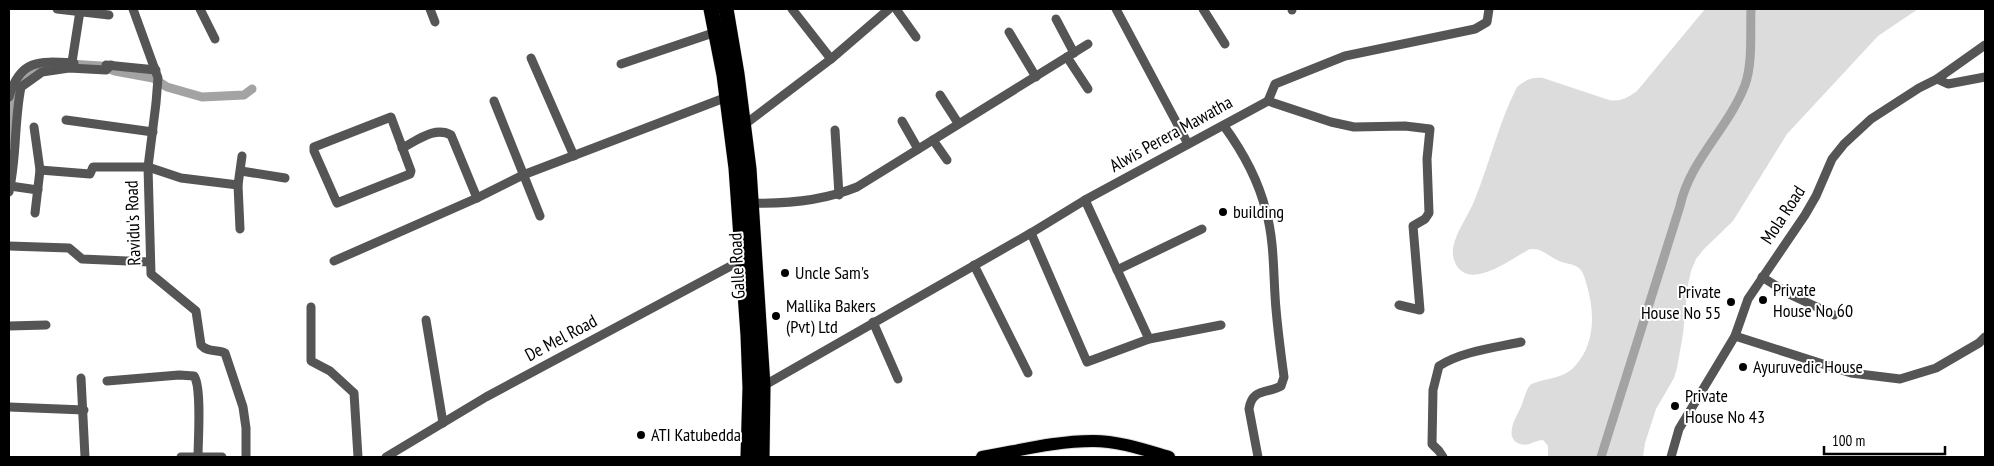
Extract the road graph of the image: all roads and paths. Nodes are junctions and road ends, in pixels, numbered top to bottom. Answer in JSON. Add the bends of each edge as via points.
{"nodes":[{"id":1,"x":58,"y":9,"type":"edge"},
{"id":2,"x":133,"y":9,"type":"edge"},
{"id":3,"x":200,"y":9,"type":"edge"},
{"id":4,"x":430,"y":9,"type":"edge"},
{"id":5,"x":711,"y":9,"type":"edge"},
{"id":6,"x":726,"y":9,"type":"edge"},
{"id":7,"x":792,"y":9,"type":"edge"},
{"id":8,"x":890,"y":9,"type":"edge"},
{"id":9,"x":896,"y":9,"type":"edge"},
{"id":10,"x":1116,"y":9,"type":"edge"},
{"id":11,"x":1203,"y":9,"type":"edge"},
{"id":12,"x":1489,"y":9,"type":"edge"},
{"id":13,"x":80,"y":12,"type":"junction"},
{"id":14,"x":109,"y":15,"type":"dead end"},
{"id":15,"x":1056,"y":19,"type":"dead end"},
{"id":16,"x":435,"y":22,"type":"dead end"},
{"id":17,"x":716,"y":32,"type":"junction"},
{"id":18,"x":1009,"y":32,"type":"dead end"},
{"id":19,"x":916,"y":37,"type":"dead end"},
{"id":20,"x":215,"y":39,"type":"dead end"},
{"id":21,"x":1088,"y":44,"type":"dead end"},
{"id":22,"x":1224,"y":44,"type":"dead end"},
{"id":23,"x":1985,"y":45,"type":"edge"},
{"id":24,"x":1070,"y":55,"type":"junction"},
{"id":25,"x":531,"y":58,"type":"dead end"},
{"id":26,"x":831,"y":59,"type":"junction"},
{"id":27,"x":72,"y":62,"type":"junction"},
{"id":28,"x":620,"y":64,"type":"dead end"},
{"id":29,"x":108,"y":68,"type":"junction"},
{"id":30,"x":157,"y":74,"type":"junction"},
{"id":31,"x":1036,"y":77,"type":"junction"},
{"id":32,"x":1985,"y":77,"type":"edge"},
{"id":33,"x":1937,"y":79,"type":"junction"},
{"id":34,"x":1088,"y":89,"type":"dead end"},
{"id":35,"x":940,"y":95,"type":"dead end"},
{"id":36,"x":9,"y":97,"type":"edge"},
{"id":37,"x":727,"y":97,"type":"junction"},
{"id":38,"x":494,"y":101,"type":"dead end"},
{"id":39,"x":1268,"y":101,"type":"junction"},
{"id":40,"x":66,"y":120,"type":"dead end"},
{"id":41,"x":902,"y":121,"type":"dead end"},
{"id":42,"x":958,"y":123,"type":"junction"},
{"id":43,"x":744,"y":126,"type":"junction"},
{"id":44,"x":1224,"y":126,"type":"junction"},
{"id":45,"x":34,"y":127,"type":"dead end"},
{"id":46,"x":835,"y":130,"type":"dead end"},
{"id":47,"x":153,"y":132,"type":"junction"},
{"id":48,"x":933,"y":140,"type":"junction"},
{"id":49,"x":1188,"y":144,"type":"junction"},
{"id":50,"x":402,"y":148,"type":"junction"},
{"id":51,"x":918,"y":149,"type":"junction"},
{"id":52,"x":242,"y":156,"type":"dead end"},
{"id":53,"x":574,"y":156,"type":"junction"},
{"id":54,"x":947,"y":160,"type":"dead end"},
{"id":55,"x":148,"y":167,"type":"junction"},
{"id":56,"x":40,"y":170,"type":"junction"},
{"id":57,"x":241,"y":171,"type":"junction"},
{"id":58,"x":523,"y":175,"type":"junction"},
{"id":59,"x":286,"y":178,"type":"dead end"},
{"id":60,"x":238,"y":185,"type":"junction"},
{"id":61,"x":9,"y":189,"type":"edge"},
{"id":62,"x":38,"y":190,"type":"junction"},
{"id":63,"x":839,"y":194,"type":"junction"},
{"id":64,"x":477,"y":198,"type":"junction"},
{"id":65,"x":1085,"y":200,"type":"junction"},
{"id":66,"x":752,"y":203,"type":"junction"},
{"id":67,"x":35,"y":213,"type":"dead end"},
{"id":68,"x":540,"y":216,"type":"dead end"},
{"id":69,"x":1202,"y":229,"type":"dead end"},
{"id":70,"x":240,"y":230,"type":"dead end"},
{"id":71,"x":1031,"y":233,"type":"junction"},
{"id":72,"x":9,"y":246,"type":"edge"},
{"id":73,"x":749,"y":260,"type":"junction"},
{"id":74,"x":334,"y":261,"type":"dead end"},
{"id":75,"x":150,"y":262,"type":"junction"},
{"id":76,"x":974,"y":265,"type":"junction"},
{"id":77,"x":1117,"y":270,"type":"junction"},
{"id":78,"x":1762,"y":277,"type":"junction"},
{"id":79,"x":1400,"y":305,"type":"dead end"},
{"id":80,"x":311,"y":307,"type":"dead end"},
{"id":81,"x":1834,"y":315,"type":"dead end"},
{"id":82,"x":426,"y":320,"type":"dead end"},
{"id":83,"x":873,"y":322,"type":"junction"},
{"id":84,"x":46,"y":325,"type":"dead end"},
{"id":85,"x":1221,"y":325,"type":"dead end"},
{"id":86,"x":9,"y":326,"type":"edge"},
{"id":87,"x":1734,"y":336,"type":"junction"},
{"id":88,"x":1985,"y":337,"type":"edge"},
{"id":89,"x":1149,"y":339,"type":"junction"},
{"id":90,"x":1521,"y":342,"type":"dead end"},
{"id":91,"x":1028,"y":373,"type":"dead end"},
{"id":92,"x":81,"y":378,"type":"dead end"},
{"id":93,"x":898,"y":379,"type":"dead end"},
{"id":94,"x":107,"y":381,"type":"dead end"},
{"id":95,"x":763,"y":386,"type":"junction"},
{"id":96,"x":9,"y":407,"type":"edge"},
{"id":97,"x":84,"y":410,"type":"junction"},
{"id":98,"x":442,"y":423,"type":"junction"},
{"id":99,"x":1005,"y":455,"type":"edge"},
{"id":100,"x":86,"y":457,"type":"edge"},
{"id":101,"x":181,"y":457,"type":"edge"},
{"id":102,"x":186,"y":457,"type":"edge"},
{"id":103,"x":198,"y":457,"type":"edge"},
{"id":104,"x":222,"y":457,"type":"edge"},
{"id":105,"x":246,"y":457,"type":"edge"},
{"id":106,"x":358,"y":457,"type":"edge"},
{"id":107,"x":386,"y":457,"type":"edge"},
{"id":108,"x":748,"y":457,"type":"edge"},
{"id":109,"x":762,"y":457,"type":"edge"},
{"id":110,"x":982,"y":457,"type":"edge"},
{"id":111,"x":1169,"y":457,"type":"edge"},
{"id":112,"x":1258,"y":457,"type":"edge"},
{"id":113,"x":1442,"y":457,"type":"edge"},
{"id":114,"x":1671,"y":457,"type":"edge"}],
"edges":[{"from":1,"to":13,"type":"street"},
{"from":2,"to":30,"type":"street","name":"Ravidu's Road"},
{"from":3,"to":20,"type":"street"},
{"from":4,"to":16,"type":"street"},
{"from":5,"to":17,"type":"highway"},
{"from":6,"to":43,"type":"highway","name":"Galle Road"},
{"from":7,"to":26,"type":"street"},
{"from":8,"to":26,"type":"street"},
{"from":9,"to":19,"type":"street"},
{"from":10,"to":49,"type":"street"},
{"from":11,"to":22,"type":"street"},
{"from":12,"to":39,"type":"street","via":[[1487,22],[1475,29],[1345,56],[1275,84]]},
{"from":13,"to":14,"type":"street"},
{"from":13,"to":27,"type":"street"},
{"from":15,"to":24,"type":"street"},
{"from":17,"to":28,"type":"street"},
{"from":17,"to":37,"type":"highway"},
{"from":18,"to":31,"type":"street"},
{"from":21,"to":24,"type":"street"},
{"from":23,"to":33,"type":"street","name":"Mola Road"},
{"from":24,"to":31,"type":"street"},
{"from":24,"to":34,"type":"street"},
{"from":25,"to":53,"type":"street"},
{"from":26,"to":43,"type":"street"},
{"from":27,"to":29,"type":"street"},
{"from":27,"to":36,"type":"street","via":[[35,62],[17,75]]},
{"from":29,"to":30,"type":"street"},
{"from":29,"to":61,"type":"street","via":[[42,72],[21,87]]},
{"from":30,"to":47,"type":"street","name":"Ravidu's Road"},
{"from":31,"to":42,"type":"street"},
{"from":32,"to":33,"type":"street","via":[[1948,84]]},
{"from":33,"to":78,"type":"street","name":"Mola Road","via":[[1871,119],[1844,144],[1832,159],[1805,215]]},
{"from":35,"to":42,"type":"street"},
{"from":37,"to":53,"type":"street"},
{"from":37,"to":73,"type":"highway"},
{"from":38,"to":58,"type":"street"},
{"from":39,"to":44,"type":"street","name":"Alwis Perera Mawatha"},
{"from":39,"to":79,"type":"street","via":[[1331,122],[1354,126],[1430,129],[1427,159],[1429,213],[1412,226],[1420,310]]},
{"from":40,"to":47,"type":"street"},
{"from":41,"to":51,"type":"street"},
{"from":42,"to":48,"type":"street"},
{"from":43,"to":66,"type":"highway","name":"Galle Road"},
{"from":44,"to":49,"type":"street","name":"Alwis Perera Mawatha"},
{"from":44,"to":112,"type":"street","via":[[1250,167],[1261,194],[1267,212],[1274,263],[1284,377],[1281,386],[1263,391],[1250,402]]},
{"from":45,"to":56,"type":"street"},
{"from":46,"to":63,"type":"street"},
{"from":47,"to":55,"type":"street","name":"Ravidu's Road"},
{"from":48,"to":51,"type":"street"},
{"from":48,"to":54,"type":"street"},
{"from":49,"to":65,"type":"street","name":"Alwis Perera Mawatha"},
{"from":50,"to":50,"type":"street","via":[[391,118],[314,147],[314,151],[339,203],[410,174]]},
{"from":50,"to":64,"type":"street","via":[[437,130],[452,135]]},
{"from":51,"to":63,"type":"street","via":[[857,187]]},
{"from":52,"to":57,"type":"street"},
{"from":53,"to":58,"type":"street"},
{"from":55,"to":56,"type":"street","via":[[93,167],[90,174]]},
{"from":55,"to":60,"type":"street","via":[[181,178]]},
{"from":55,"to":75,"type":"street","name":"Ravidu's Road"},
{"from":56,"to":62,"type":"street"},
{"from":57,"to":59,"type":"street"},
{"from":57,"to":60,"type":"street"},
{"from":58,"to":64,"type":"street"},
{"from":58,"to":68,"type":"street"},
{"from":60,"to":70,"type":"street"},
{"from":61,"to":62,"type":"street"},
{"from":62,"to":67,"type":"street"},
{"from":63,"to":66,"type":"street","via":[[784,204]]},
{"from":64,"to":74,"type":"street"},
{"from":65,"to":71,"type":"street","name":"Alwis Perera Mawatha"},
{"from":65,"to":77,"type":"street"},
{"from":66,"to":73,"type":"highway","name":"Galle Road"},
{"from":69,"to":77,"type":"street"},
{"from":71,"to":76,"type":"street","name":"Alwis Perera Mawatha"},
{"from":71,"to":89,"type":"street","via":[[1087,362]]},
{"from":72,"to":75,"type":"street","via":[[69,248],[82,259]]},
{"from":73,"to":95,"type":"highway","name":"Galle Road"},
{"from":73,"to":98,"type":"street","name":"De Mel Road"},
{"from":73,"to":108,"type":"highway"},
{"from":75,"to":105,"type":"street","name":"Ravidu's Road","via":[[151,274],[196,311],[201,345],[209,351],[225,353],[243,407]]},
{"from":76,"to":83,"type":"street","name":"Alwis Perera Mawatha"},
{"from":76,"to":91,"type":"street"},
{"from":77,"to":89,"type":"street"},
{"from":78,"to":81,"type":"street"},
{"from":78,"to":87,"type":"street","name":"Mola Road","via":[[1748,300]]},
{"from":80,"to":106,"type":"street","via":[[311,361],[330,371],[354,393]]},
{"from":82,"to":98,"type":"street"},
{"from":83,"to":93,"type":"street"},
{"from":83,"to":95,"type":"street","name":"Alwis Perera Mawatha"},
{"from":84,"to":86,"type":"street"},
{"from":85,"to":89,"type":"street"},
{"from":87,"to":88,"type":"street","via":[[1851,373],[1900,379],[1936,368],[1979,344]]},
{"from":87,"to":114,"type":"street","name":"Mola Road","via":[[1679,429]]},
{"from":90,"to":113,"type":"street","via":[[1466,354],[1439,366],[1433,390],[1432,444]]},
{"from":92,"to":97,"type":"street"},
{"from":94,"to":103,"type":"street","via":[[194,376],[198,396]]},
{"from":95,"to":109,"type":"highway","name":"Galle Road"},
{"from":96,"to":97,"type":"street"},
{"from":97,"to":100,"type":"street"},
{"from":98,"to":107,"type":"street","name":"De Mel Road"},
{"from":99,"to":110,"type":"main road"},
{"from":99,"to":111,"type":"main road","via":[[1042,446],[1095,441]]},
{"from":101,"to":102,"type":"street"},
{"from":102,"to":103,"type":"street"},
{"from":103,"to":104,"type":"street"}]}
